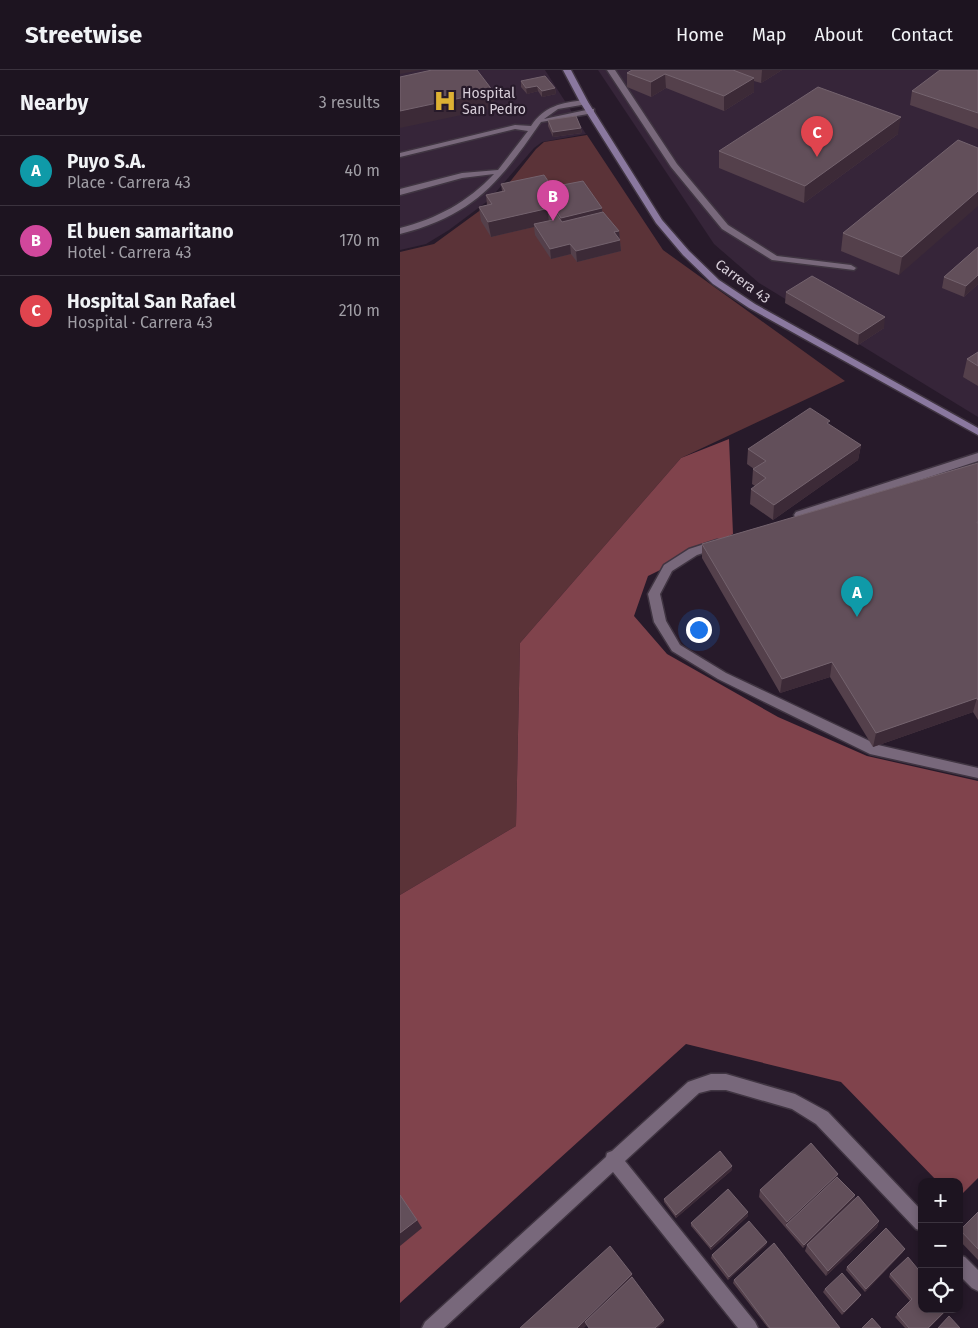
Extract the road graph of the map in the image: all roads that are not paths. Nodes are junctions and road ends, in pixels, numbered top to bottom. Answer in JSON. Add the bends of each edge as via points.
{"nodes":[{"id":1,"x":567,"y":70,"type":"edge"},
{"id":2,"x":611,"y":70,"type":"edge"},
{"id":3,"x":584,"y":102,"type":"junction"},
{"id":4,"x":591,"y":112,"type":"junction"},
{"id":5,"x":537,"y":126,"type":"junction"},
{"id":6,"x":400,"y":155,"type":"edge"},
{"id":7,"x":500,"y":172,"type":"junction"},
{"id":8,"x":400,"y":192,"type":"edge"},
{"id":9,"x":400,"y":231,"type":"edge"},
{"id":10,"x":851,"y":268,"type":"dead end"},
{"id":11,"x":978,"y":432,"type":"edge"},
{"id":12,"x":978,"y":457,"type":"edge"},
{"id":13,"x":789,"y":519,"type":"edge"},
{"id":14,"x":726,"y":540,"type":"edge"},
{"id":15,"x":978,"y":773,"type":"edge"},
{"id":16,"x":613,"y":1159,"type":"junction"},
{"id":17,"x":918,"y":1219,"type":"edge"},
{"id":18,"x":963,"y":1267,"type":"edge"},
{"id":19,"x":978,"y":1282,"type":"edge"},
{"id":20,"x":433,"y":1327,"type":"edge"},
{"id":21,"x":749,"y":1328,"type":"edge"}],
"edges":[{"from":1,"to":3,"type":"street","name":"Carrera 43"},
{"from":2,"to":10,"type":"street","via":[[674,165],[724,228],[775,258]]},
{"from":3,"to":4,"type":"street","name":"Carrera 43"},
{"from":3,"to":5,"type":"street","via":[[547,112]]},
{"from":4,"to":5,"type":"street"},
{"from":4,"to":11,"type":"street","name":"Carrera 43","via":[[659,221],[716,282],[752,306]]},
{"from":5,"to":6,"type":"street","via":[[515,127]]},
{"from":5,"to":7,"type":"street"},
{"from":7,"to":8,"type":"street","via":[[467,175]]},
{"from":7,"to":9,"type":"street","via":[[484,191],[452,213],[426,225]]},
{"from":12,"to":13,"type":"street"},
{"from":14,"to":15,"type":"street","via":[[693,552],[668,568],[654,594],[660,622],[676,648],[722,676],[876,750]]},
{"from":16,"to":17,"type":"street","via":[[694,1087],[726,1082],[796,1102],[822,1118]]},
{"from":16,"to":20,"type":"street"},
{"from":16,"to":21,"type":"street"},
{"from":18,"to":19,"type":"street"}]}
